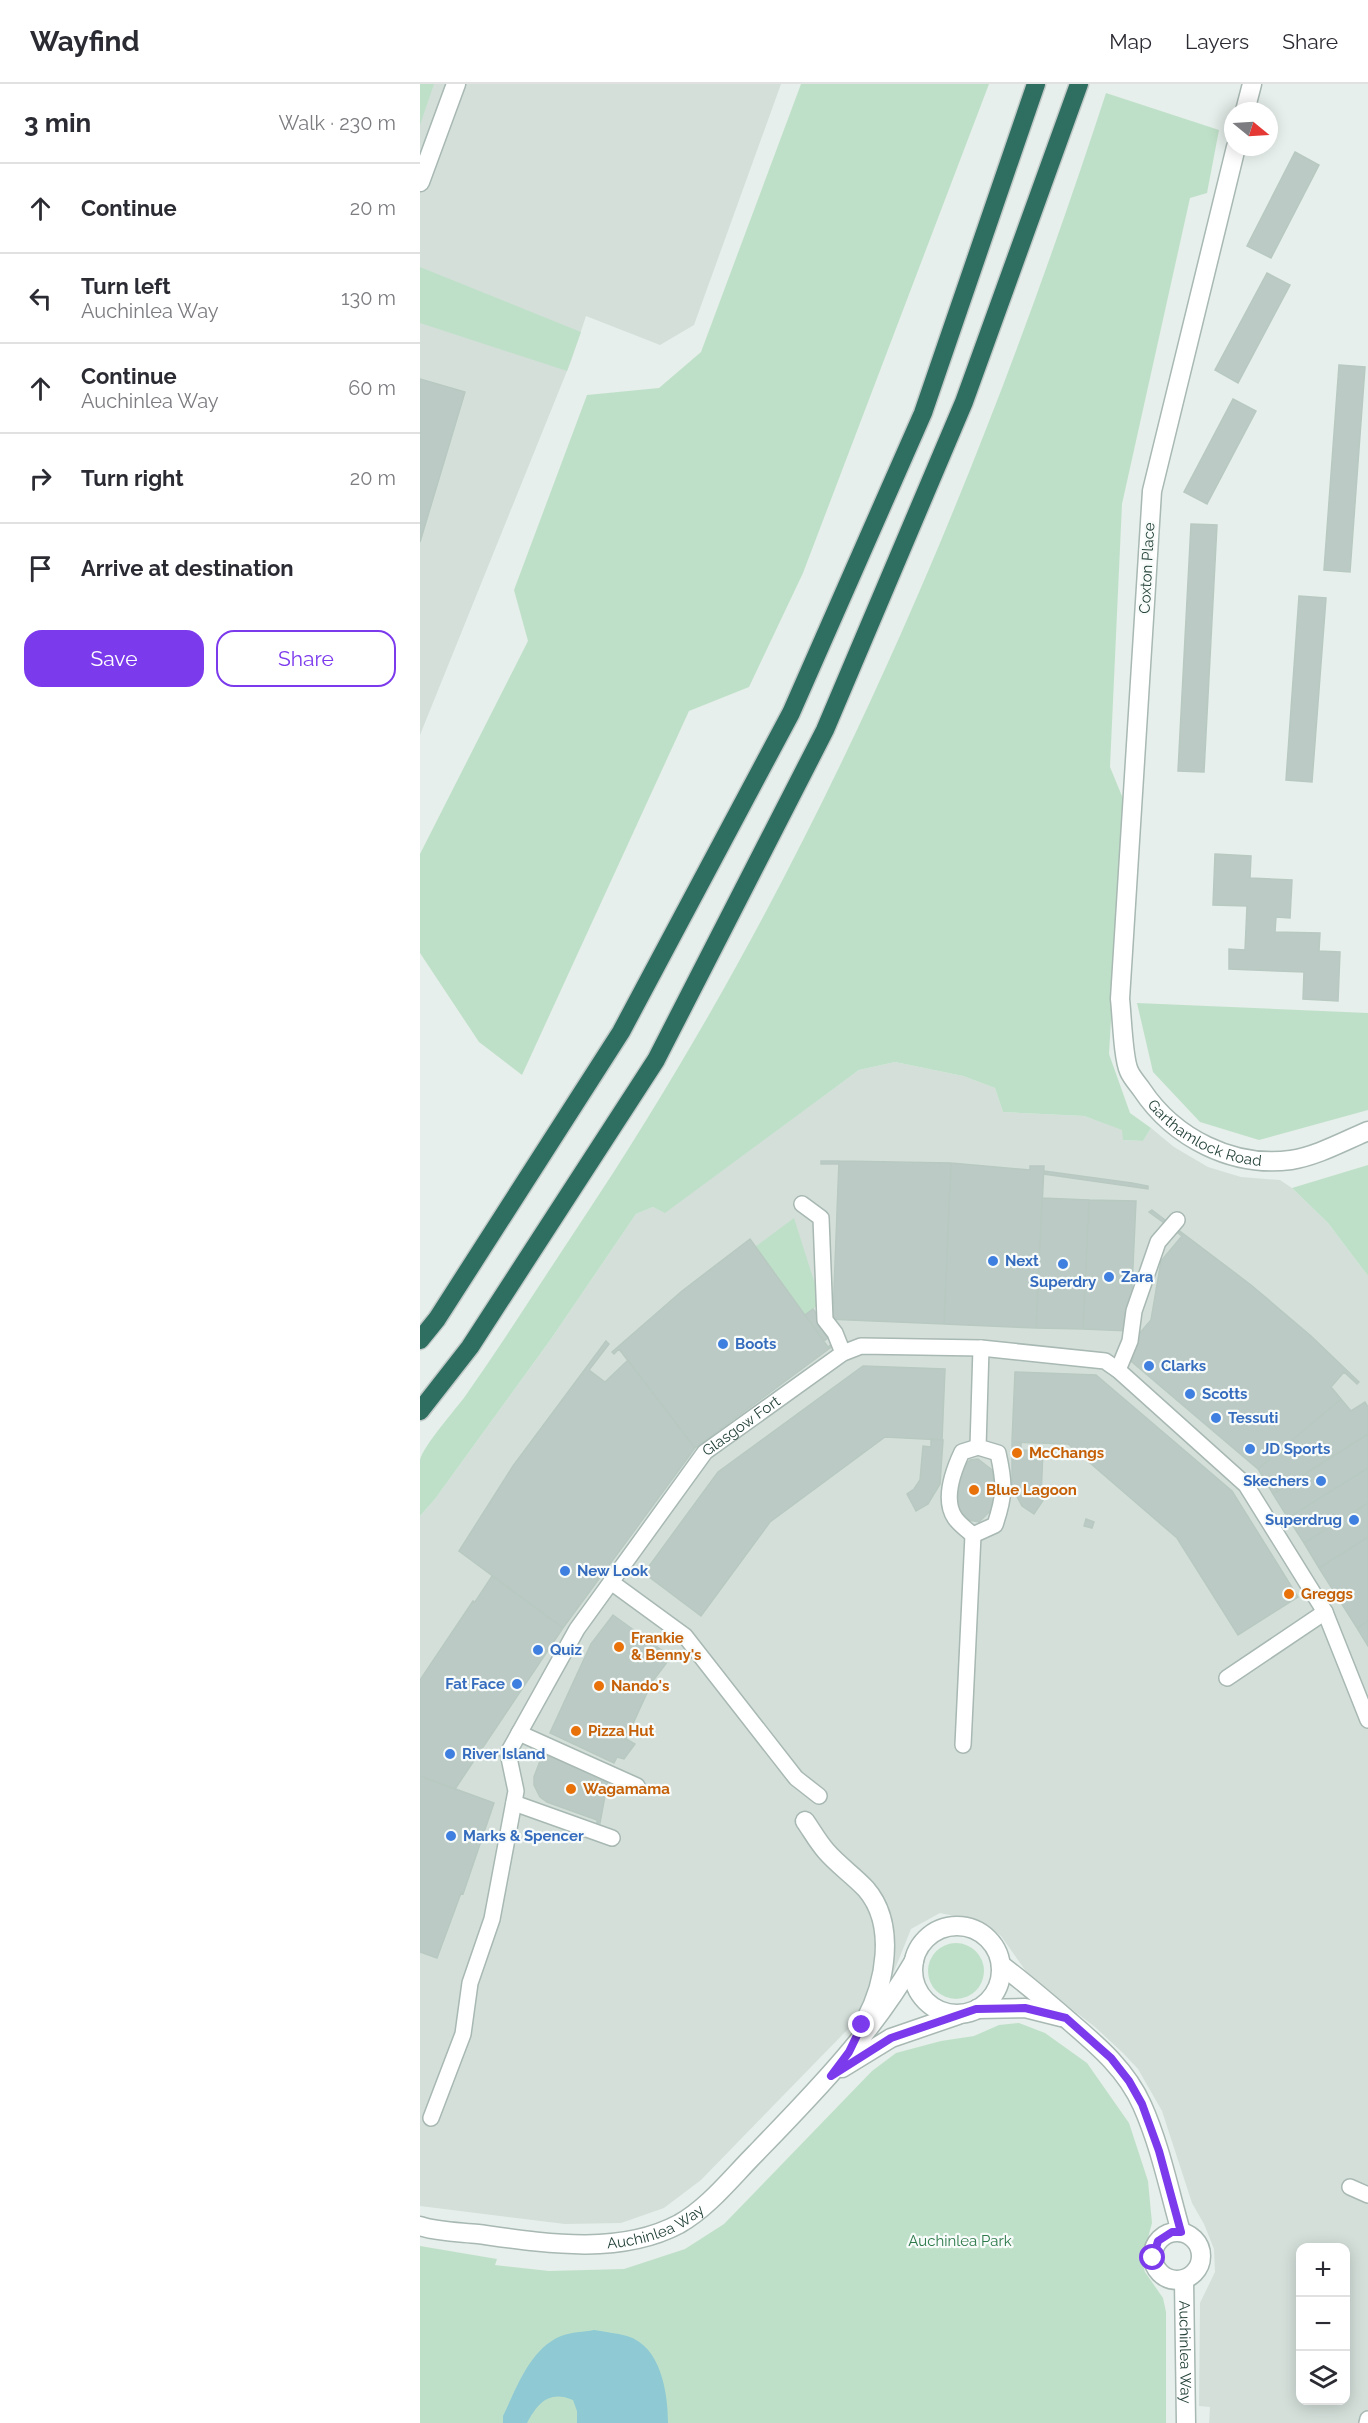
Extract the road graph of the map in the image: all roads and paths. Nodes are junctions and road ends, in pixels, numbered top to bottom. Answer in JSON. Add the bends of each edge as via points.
{"nodes":[{"id":1,"x":456,"y":84,"type":"edge"},
{"id":2,"x":1036,"y":84,"type":"edge"},
{"id":3,"x":1079,"y":84,"type":"edge"},
{"id":4,"x":1252,"y":84,"type":"edge"},
{"id":5,"x":1247,"y":102,"type":"edge"},
{"id":6,"x":1234,"y":156,"type":"edge"},
{"id":7,"x":420,"y":182,"type":"edge"},
{"id":8,"x":1119,"y":999,"type":"joint"},
{"id":9,"x":1368,"y":1131,"type":"edge"},
{"id":10,"x":802,"y":1204,"type":"dead end"},
{"id":11,"x":1177,"y":1220,"type":"dead end"},
{"id":12,"x":420,"y":1340,"type":"edge"},
{"id":13,"x":981,"y":1348,"type":"junction"},
{"id":14,"x":843,"y":1353,"type":"junction"},
{"id":15,"x":1118,"y":1370,"type":"junction"},
{"id":16,"x":420,"y":1411,"type":"edge"},
{"id":17,"x":978,"y":1447,"type":"junction"},
{"id":18,"x":973,"y":1535,"type":"junction"},
{"id":19,"x":611,"y":1582,"type":"junction"},
{"id":20,"x":1325,"y":1612,"type":"junction"},
{"id":21,"x":1227,"y":1678,"type":"dead end"},
{"id":22,"x":1368,"y":1720,"type":"edge"},
{"id":23,"x":519,"y":1733,"type":"junction"},
{"id":24,"x":963,"y":1744,"type":"dead end"},
{"id":25,"x":637,"y":1785,"type":"dead end"},
{"id":26,"x":819,"y":1796,"type":"dead end"},
{"id":27,"x":514,"y":1803,"type":"junction"},
{"id":28,"x":805,"y":1821,"type":"dead end"},
{"id":29,"x":612,"y":1838,"type":"dead end"},
{"id":30,"x":914,"y":1961,"type":"junction"},
{"id":31,"x":1000,"y":1965,"type":"junction"},
{"id":32,"x":968,"y":2012,"type":"junction"},
{"id":33,"x":1066,"y":2018,"type":"junction"},
{"id":34,"x":849,"y":2052,"type":"junction"},
{"id":35,"x":831,"y":2076,"type":"junction"},
{"id":36,"x":431,"y":2118,"type":"dead end"},
{"id":37,"x":1350,"y":2187,"type":"dead end"},
{"id":38,"x":1368,"y":2195,"type":"edge"},
{"id":39,"x":421,"y":2227,"type":"edge"},
{"id":40,"x":1181,"y":2232,"type":"junction"},
{"id":41,"x":1184,"y":2280,"type":"junction"},
{"id":42,"x":1186,"y":2423,"type":"edge"}],
"edges":[{"from":1,"to":7,"type":"street"},
{"from":2,"to":12,"type":"highway","via":[[923,413],[791,713],[621,1032]]},
{"from":3,"to":16,"type":"highway","via":[[964,402],[825,730],[656,1060],[470,1347]]},
{"from":4,"to":5,"type":"street"},
{"from":6,"to":8,"type":"street","name":"Coxton Place","via":[[1152,491]]},
{"from":8,"to":9,"type":"street","name":"Garthamlock Road","via":[[1129,1071],[1154,1109],[1179,1131],[1205,1145],[1253,1161],[1292,1160]]},
{"from":10,"to":14,"type":"street","via":[[821,1218],[825,1320],[836,1333]]},
{"from":11,"to":15,"type":"street","via":[[1158,1242]]},
{"from":13,"to":14,"type":"street","name":"Glasgow Fort","via":[[861,1346]]},
{"from":13,"to":15,"type":"street","name":"Glasgow Fort","via":[[1105,1361]]},
{"from":13,"to":17,"type":"street"},
{"from":14,"to":19,"type":"street","name":"Glasgow Fort","via":[[705,1452]]},
{"from":15,"to":20,"type":"street","name":"Glasgow Fort","via":[[1246,1485]]},
{"from":17,"to":18,"type":"street","via":[[962,1452],[950,1492],[954,1518]]},
{"from":17,"to":18,"type":"street","via":[[998,1453],[1004,1498],[995,1525]]},
{"from":18,"to":24,"type":"street"},
{"from":19,"to":23,"type":"street","name":"Glasgow Fort","via":[[577,1629]]},
{"from":19,"to":26,"type":"street","via":[[685,1636],[796,1778]]},
{"from":20,"to":21,"type":"street"},
{"from":20,"to":22,"type":"street","name":"Glasgow Fort"},
{"from":23,"to":25,"type":"street"},
{"from":23,"to":27,"type":"street","name":"Glasgow Fort","via":[[508,1753],[516,1791]]},
{"from":27,"to":29,"type":"street"},
{"from":27,"to":36,"type":"street","via":[[492,1919],[470,1983],[463,2034]]},
{"from":28,"to":34,"type":"street","via":[[825,1851],[867,1890],[882,1925],[885,1958],[880,1983]]},
{"from":30,"to":31,"type":"street","via":[[927,1937],[938,1930],[959,1926],[981,1933],[991,1942]]},
{"from":30,"to":32,"type":"street","via":[[913,1974],[922,1997],[948,2013]]},
{"from":30,"to":34,"type":"street","name":"Auchinlea Way","via":[[890,2002]]},
{"from":31,"to":32,"type":"street","via":[[997,1988],[988,2001]]},
{"from":31,"to":33,"type":"street","name":"Auchinlea Way"},
{"from":32,"to":33,"type":"street","name":"Auchinlea Way","via":[[1025,2008]]},
{"from":32,"to":35,"type":"street","name":"Auchinlea Way","via":[[891,2038]]},
{"from":33,"to":40,"type":"street","name":"Auchinlea Way","via":[[1111,2058],[1142,2104]]},
{"from":34,"to":35,"type":"street","name":"Auchinlea Way"},
{"from":35,"to":39,"type":"street","name":"Auchinlea Way","via":[[717,2193],[680,2223],[662,2232],[588,2244],[536,2242]]},
{"from":37,"to":38,"type":"street"},
{"from":40,"to":41,"type":"street","via":[[1194,2238],[1202,2260],[1193,2276]]},
{"from":40,"to":41,"type":"street","via":[[1172,2232],[1158,2241],[1153,2258],[1160,2274],[1175,2281]]},
{"from":41,"to":42,"type":"street","name":"Auchinlea Way"}]}
